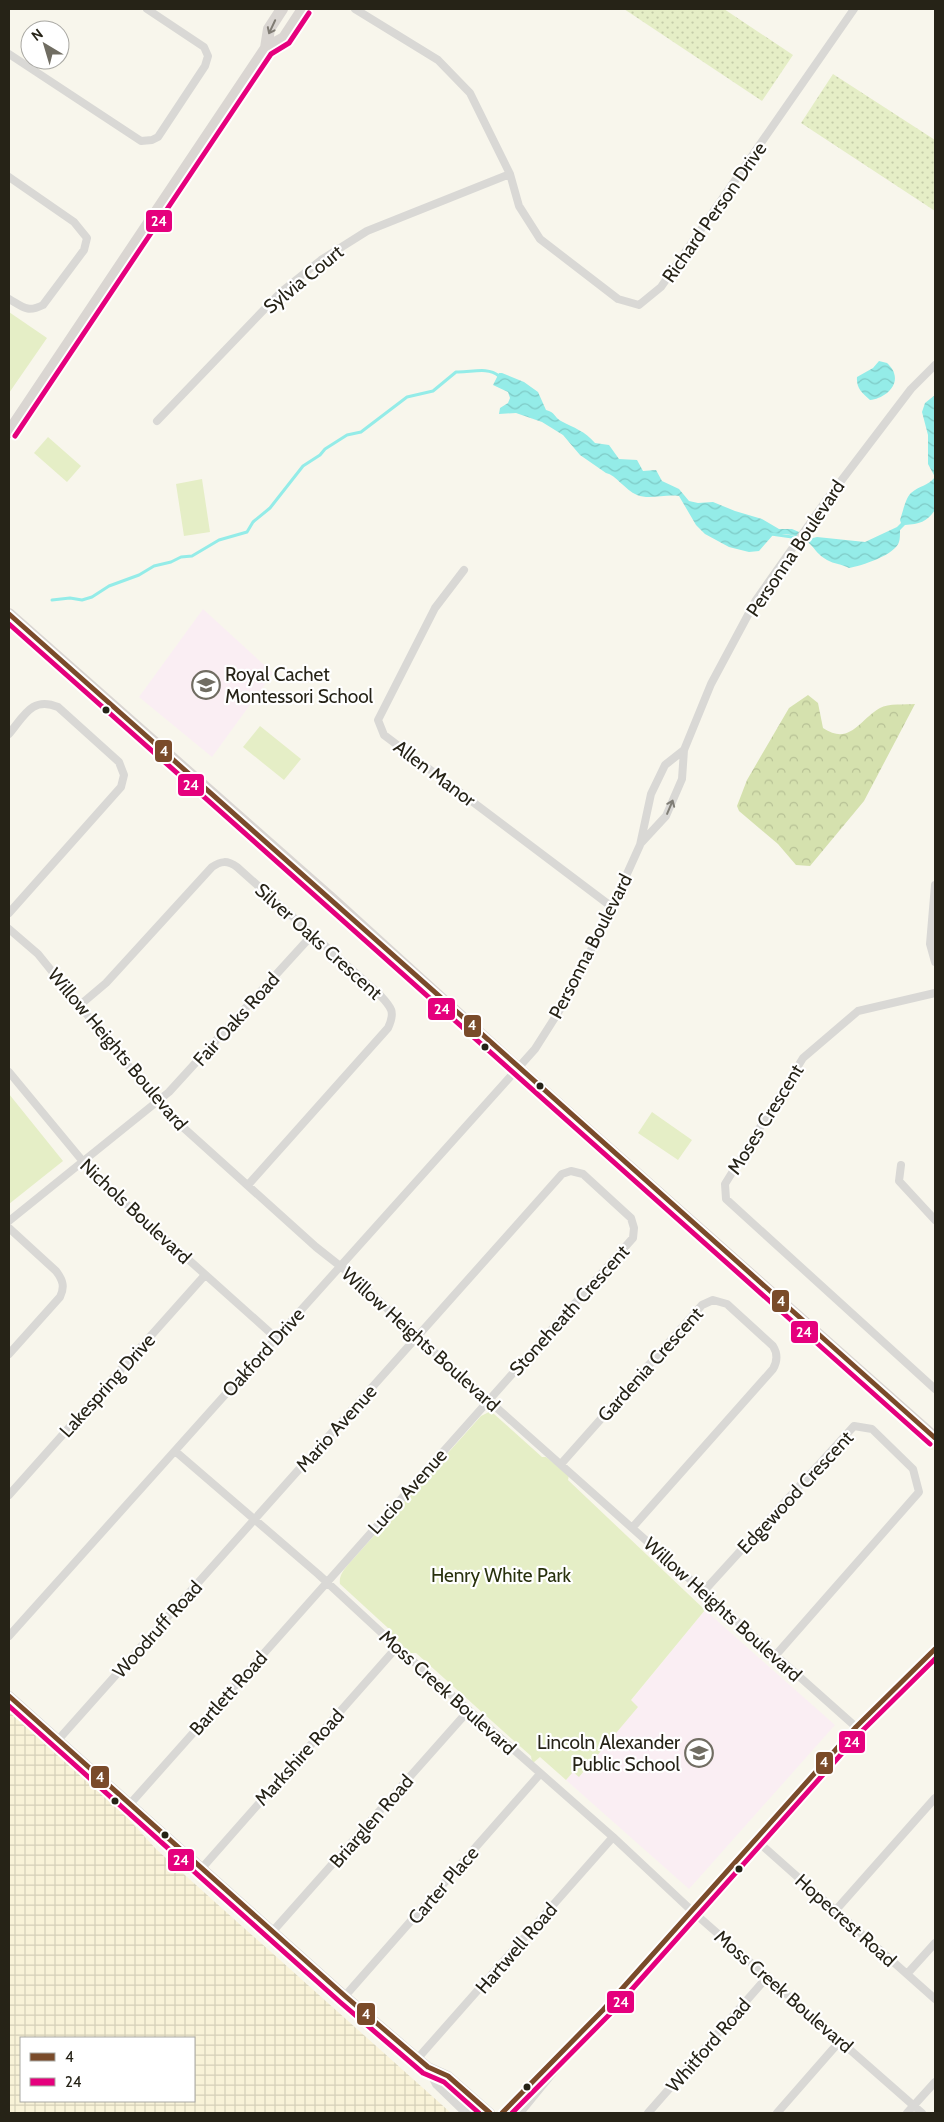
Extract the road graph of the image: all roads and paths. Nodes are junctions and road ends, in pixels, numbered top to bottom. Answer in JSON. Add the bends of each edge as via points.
{"nodes":[{"id":1,"x":147,"y":9,"type":"edge"},
{"id":2,"x":282,"y":9,"type":"edge"},
{"id":3,"x":303,"y":9,"type":"edge"},
{"id":4,"x":355,"y":9,"type":"edge"},
{"id":5,"x":854,"y":9,"type":"edge"},
{"id":6,"x":266,"y":48,"type":"junction"},
{"id":7,"x":9,"y":54,"type":"edge"},
{"id":8,"x":510,"y":174,"type":"junction"},
{"id":9,"x":9,"y":178,"type":"edge"},
{"id":10,"x":9,"y":298,"type":"edge"},
{"id":11,"x":935,"y":365,"type":"edge"},
{"id":12,"x":157,"y":421,"type":"dead end"},
{"id":13,"x":9,"y":432,"type":"edge"},
{"id":14,"x":464,"y":570,"type":"dead end"},
{"id":15,"x":9,"y":614,"type":"edge"},
{"id":16,"x":9,"y":734,"type":"edge"},
{"id":17,"x":684,"y":750,"type":"junction"},
{"id":18,"x":640,"y":844,"type":"junction"},
{"id":19,"x":935,"y":885,"type":"edge"},
{"id":20,"x":612,"y":907,"type":"junction"},
{"id":21,"x":9,"y":913,"type":"edge"},
{"id":22,"x":9,"y":929,"type":"edge"},
{"id":23,"x":313,"y":934,"type":"junction"},
{"id":24,"x":935,"y":962,"type":"edge"},
{"id":25,"x":935,"y":993,"type":"edge"},
{"id":26,"x":80,"y":1005,"type":"junction"},
{"id":27,"x":519,"y":1069,"type":"junction"},
{"id":28,"x":9,"y":1072,"type":"edge"},
{"id":29,"x":157,"y":1101,"type":"junction"},
{"id":30,"x":82,"y":1162,"type":"junction"},
{"id":31,"x":901,"y":1165,"type":"dead end"},
{"id":32,"x":248,"y":1185,"type":"junction"},
{"id":33,"x":935,"y":1220,"type":"edge"},
{"id":34,"x":9,"y":1222,"type":"edge"},
{"id":35,"x":9,"y":1228,"type":"edge"},
{"id":36,"x":340,"y":1266,"type":"junction"},
{"id":37,"x":205,"y":1275,"type":"junction"},
{"id":38,"x":416,"y":1336,"type":"junction"},
{"id":39,"x":275,"y":1338,"type":"junction"},
{"id":40,"x":9,"y":1354,"type":"edge"},
{"id":41,"x":935,"y":1389,"type":"edge"},
{"id":42,"x":488,"y":1400,"type":"junction"},
{"id":43,"x":935,"y":1438,"type":"edge"},
{"id":44,"x":175,"y":1451,"type":"junction"},
{"id":45,"x":561,"y":1464,"type":"junction"},
{"id":46,"x":9,"y":1495,"type":"edge"},
{"id":47,"x":255,"y":1519,"type":"junction"},
{"id":48,"x":632,"y":1528,"type":"junction"},
{"id":49,"x":326,"y":1582,"type":"junction"},
{"id":50,"x":703,"y":1592,"type":"junction"},
{"id":51,"x":9,"y":1636,"type":"edge"},
{"id":52,"x":397,"y":1647,"type":"junction"},
{"id":53,"x":935,"y":1649,"type":"edge"},
{"id":54,"x":775,"y":1656,"type":"junction"},
{"id":55,"x":9,"y":1696,"type":"edge"},
{"id":56,"x":469,"y":1710,"type":"junction"},
{"id":57,"x":856,"y":1727,"type":"junction"},
{"id":58,"x":58,"y":1740,"type":"junction"},
{"id":59,"x":540,"y":1774,"type":"junction"},
{"id":60,"x":935,"y":1798,"type":"edge"},
{"id":61,"x":130,"y":1804,"type":"junction"},
{"id":62,"x":613,"y":1837,"type":"junction"},
{"id":63,"x":756,"y":1840,"type":"junction"},
{"id":64,"x":202,"y":1868,"type":"junction"},
{"id":65,"x":692,"y":1911,"type":"junction"},
{"id":66,"x":836,"y":1911,"type":"junction"},
{"id":67,"x":273,"y":1931,"type":"junction"},
{"id":68,"x":935,"y":1943,"type":"edge"},
{"id":69,"x":907,"y":1974,"type":"junction"},
{"id":70,"x":768,"y":1976,"type":"junction"},
{"id":71,"x":345,"y":1996,"type":"junction"},
{"id":72,"x":935,"y":1999,"type":"edge"},
{"id":73,"x":603,"y":2010,"type":"junction"},
{"id":74,"x":840,"y":2041,"type":"junction"},
{"id":75,"x":418,"y":2058,"type":"junction"},
{"id":76,"x":428,"y":2067,"type":"junction"},
{"id":77,"x":935,"y":2082,"type":"edge"},
{"id":78,"x":914,"y":2106,"type":"junction"},
{"id":79,"x":468,"y":2113,"type":"edge"},
{"id":80,"x":490,"y":2113,"type":"edge"},
{"id":81,"x":502,"y":2113,"type":"edge"},
{"id":82,"x":520,"y":2113,"type":"edge"},
{"id":83,"x":648,"y":2113,"type":"edge"},
{"id":84,"x":776,"y":2113,"type":"edge"},
{"id":85,"x":907,"y":2113,"type":"edge"},
{"id":86,"x":922,"y":2113,"type":"edge"}],
"edges":[{"from":1,"to":7,"type":"street","via":[[204,47],[208,56],[206,66],[158,138],[152,140],[140,141]]},
{"from":2,"to":6,"type":"main road","one_way":true,"via":[[269,29]]},
{"from":3,"to":6,"type":"main road","via":[[284,38]]},
{"from":4,"to":8,"type":"street","name":"Richard Person Drive","via":[[438,60],[470,93]]},
{"from":5,"to":8,"type":"street","name":"Richard Person Drive","via":[[661,288],[638,305],[618,299],[540,240],[519,206]]},
{"from":6,"to":13,"type":"main road"},
{"from":8,"to":12,"type":"street","name":"Sylvia Court","via":[[367,231],[322,260],[281,292]]},
{"from":9,"to":10,"type":"street","via":[[74,222],[87,238],[84,250],[43,305],[26,310]]},
{"from":11,"to":17,"type":"street","name":"Personna Boulevard","via":[[911,389],[756,600],[711,684]]},
{"from":14,"to":20,"type":"street","name":"Allen Manor","via":[[435,608],[378,720],[384,735]]},
{"from":15,"to":27,"type":"main road"},
{"from":16,"to":21,"type":"street","via":[[32,707],[49,703],[58,707],[119,762],[124,776],[121,787]]},
{"from":18,"to":17,"type":"street","name":"Personna Boulevard","one_way":true,"via":[[666,816],[682,779]]},
{"from":17,"to":18,"type":"street","name":"Personna Boulevard","via":[[665,765],[651,794]]},
{"from":18,"to":20,"type":"street","name":"Personna Boulevard"},
{"from":19,"to":24,"type":"street","via":[[930,944]]},
{"from":20,"to":27,"type":"street","name":"Personna Boulevard","via":[[568,997]]},
{"from":22,"to":26,"type":"street","name":"Willow Heights Boulevard","via":[[38,954]]},
{"from":23,"to":26,"type":"street","name":"Silver Oaks Crescent","via":[[230,862],[224,861],[212,867],[113,977]]},
{"from":23,"to":29,"type":"street","name":"Fair Oaks Road","via":[[191,1070]]},
{"from":23,"to":32,"type":"street","name":"Silver Oaks Crescent","via":[[379,994],[392,1010],[392,1019],[388,1028]]},
{"from":25,"to":41,"type":"street","name":"Moses Crescent","via":[[858,1011],[804,1058],[725,1184],[726,1199]]},
{"from":26,"to":29,"type":"street","name":"Willow Heights Boulevard"},
{"from":27,"to":36,"type":"street","name":"Oakford Drive"},
{"from":27,"to":43,"type":"main road"},
{"from":28,"to":30,"type":"street","name":"Nichols Boulevard"},
{"from":29,"to":30,"type":"street","name":"Fair Oaks Road"},
{"from":29,"to":32,"type":"street","name":"Willow Heights Boulevard"},
{"from":30,"to":34,"type":"street","name":"Fair Oaks Road"},
{"from":30,"to":37,"type":"street","name":"Nichols Boulevard"},
{"from":31,"to":33,"type":"street","via":[[899,1182]]},
{"from":32,"to":36,"type":"street","name":"Willow Heights Boulevard"},
{"from":35,"to":40,"type":"street","via":[[56,1271],[63,1285],[60,1297]]},
{"from":36,"to":38,"type":"street","name":"Willow Heights Boulevard"},
{"from":36,"to":39,"type":"street","name":"Oakford Drive"},
{"from":37,"to":39,"type":"street","name":"Nichols Boulevard"},
{"from":37,"to":46,"type":"street","name":"Lakespring Drive"},
{"from":38,"to":42,"type":"street","name":"Willow Heights Boulevard"},
{"from":38,"to":42,"type":"street","name":"Stoneheath Crescent","via":[[562,1174],[582,1174],[631,1218],[633,1238]]},
{"from":38,"to":47,"type":"street","name":"Mario Avenue"},
{"from":39,"to":44,"type":"street","name":"Oakford Drive"},
{"from":42,"to":45,"type":"street","name":"Willow Heights Boulevard"},
{"from":42,"to":49,"type":"street","name":"Lucio Avenue"},
{"from":44,"to":47,"type":"street","name":"Moss Creek Boulevard"},
{"from":44,"to":51,"type":"street","name":"Oakford Drive"},
{"from":45,"to":48,"type":"street","name":"Willow Heights Boulevard"},
{"from":45,"to":48,"type":"street","name":"Gardenia Crescent","via":[[702,1305],[714,1300],[727,1304],[773,1346],[776,1364]]},
{"from":47,"to":49,"type":"street","name":"Moss Creek Boulevard"},
{"from":47,"to":58,"type":"street","name":"Woodruff Road"},
{"from":48,"to":50,"type":"street","name":"Willow Heights Boulevard"},
{"from":49,"to":52,"type":"street","name":"Moss Creek Boulevard"},
{"from":49,"to":61,"type":"street","name":"Bartlett Road"},
{"from":50,"to":54,"type":"street","name":"Willow Heights Boulevard"},
{"from":50,"to":54,"type":"street","name":"Edgewood Crescent","via":[[854,1426],[872,1429],[913,1469],[919,1492]]},
{"from":52,"to":56,"type":"street","name":"Moss Creek Boulevard"},
{"from":52,"to":64,"type":"street","name":"Markshire Road"},
{"from":53,"to":57,"type":"street"},
{"from":54,"to":57,"type":"street","name":"Willow Heights Boulevard"},
{"from":55,"to":58,"type":"street"},
{"from":56,"to":59,"type":"street","name":"Moss Creek Boulevard"},
{"from":56,"to":67,"type":"street","name":"Briarglen Road"},
{"from":57,"to":63,"type":"street"},
{"from":58,"to":61,"type":"street"},
{"from":59,"to":62,"type":"street","name":"Moss Creek Boulevard"},
{"from":59,"to":71,"type":"street","name":"Carter Place"},
{"from":60,"to":66,"type":"street"},
{"from":61,"to":64,"type":"street"},
{"from":62,"to":65,"type":"street","name":"Moss Creek Boulevard"},
{"from":62,"to":75,"type":"street","name":"Hartwell Road"},
{"from":63,"to":65,"type":"street"},
{"from":63,"to":66,"type":"street","name":"Hopecrest Road"},
{"from":64,"to":67,"type":"street"},
{"from":65,"to":70,"type":"street","name":"Moss Creek Boulevard"},
{"from":65,"to":73,"type":"street"},
{"from":66,"to":69,"type":"street","name":"Hopecrest Road"},
{"from":67,"to":71,"type":"street"},
{"from":68,"to":69,"type":"street"},
{"from":69,"to":72,"type":"street","name":"Hopecrest Road"},
{"from":70,"to":74,"type":"street","name":"Moss Creek Boulevard"},
{"from":70,"to":83,"type":"street","name":"Whitford Road"},
{"from":71,"to":75,"type":"street"},
{"from":73,"to":81,"type":"street"},
{"from":73,"to":82,"type":"street"},
{"from":74,"to":78,"type":"street","name":"Moss Creek Boulevard"},
{"from":74,"to":84,"type":"street"},
{"from":75,"to":76,"type":"street"},
{"from":76,"to":79,"type":"street","via":[[437,2084]]},
{"from":76,"to":80,"type":"street","via":[[448,2076]]},
{"from":77,"to":78,"type":"street"},
{"from":78,"to":85,"type":"street"},
{"from":78,"to":86,"type":"street","name":"Moss Creek Boulevard"}]}
